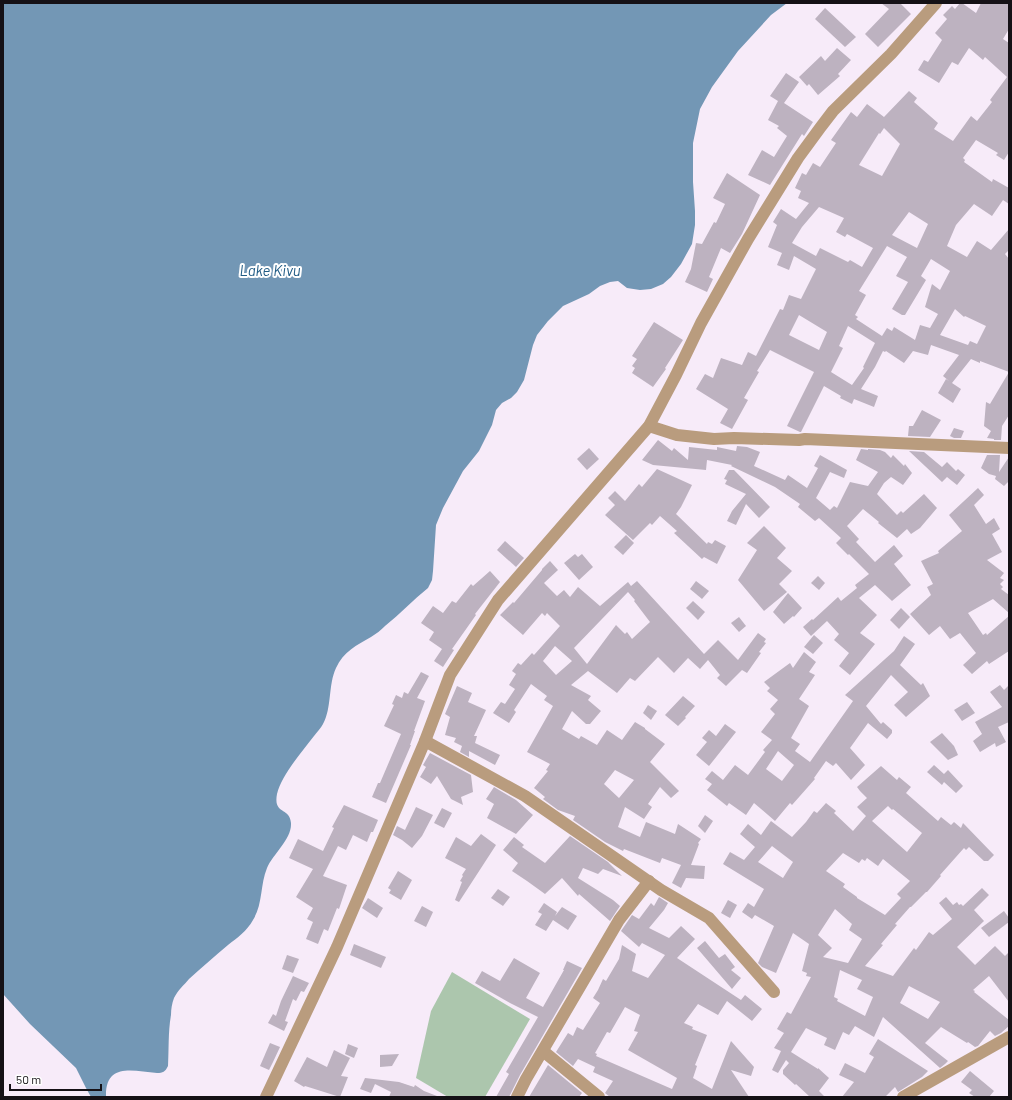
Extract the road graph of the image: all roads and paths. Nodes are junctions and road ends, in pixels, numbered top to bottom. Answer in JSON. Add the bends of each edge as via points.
{"nodes":[{"id":1,"x":936,"y":3,"type":"edge"},
{"id":2,"x":649,"y":426,"type":"junction"},
{"id":3,"x":1009,"y":448,"type":"edge"},
{"id":4,"x":425,"y":741,"type":"junction"},
{"id":5,"x":650,"y":881,"type":"junction"},
{"id":6,"x":774,"y":992,"type":"dead end"},
{"id":7,"x":1009,"y":1037,"type":"edge"},
{"id":8,"x":543,"y":1051,"type":"junction"},
{"id":9,"x":266,"y":1097,"type":"edge"},
{"id":10,"x":517,"y":1097,"type":"edge"},
{"id":11,"x":599,"y":1097,"type":"edge"},
{"id":12,"x":903,"y":1097,"type":"edge"}],
"edges":[{"from":1,"to":2,"type":"street","via":[[891,54],[833,111],[798,158],[748,239],[701,323]]},
{"from":2,"to":3,"type":"street","via":[[677,435],[714,439],[805,439]]},
{"from":2,"to":4,"type":"street","via":[[498,600],[450,675]]},
{"from":4,"to":5,"type":"street","via":[[525,796]]},
{"from":4,"to":9,"type":"street","via":[[337,947]]},
{"from":5,"to":6,"type":"street","via":[[709,918]]},
{"from":5,"to":8,"type":"street","via":[[619,920]]},
{"from":7,"to":12,"type":"street"},
{"from":8,"to":10,"type":"street"},
{"from":8,"to":11,"type":"street"}]}
